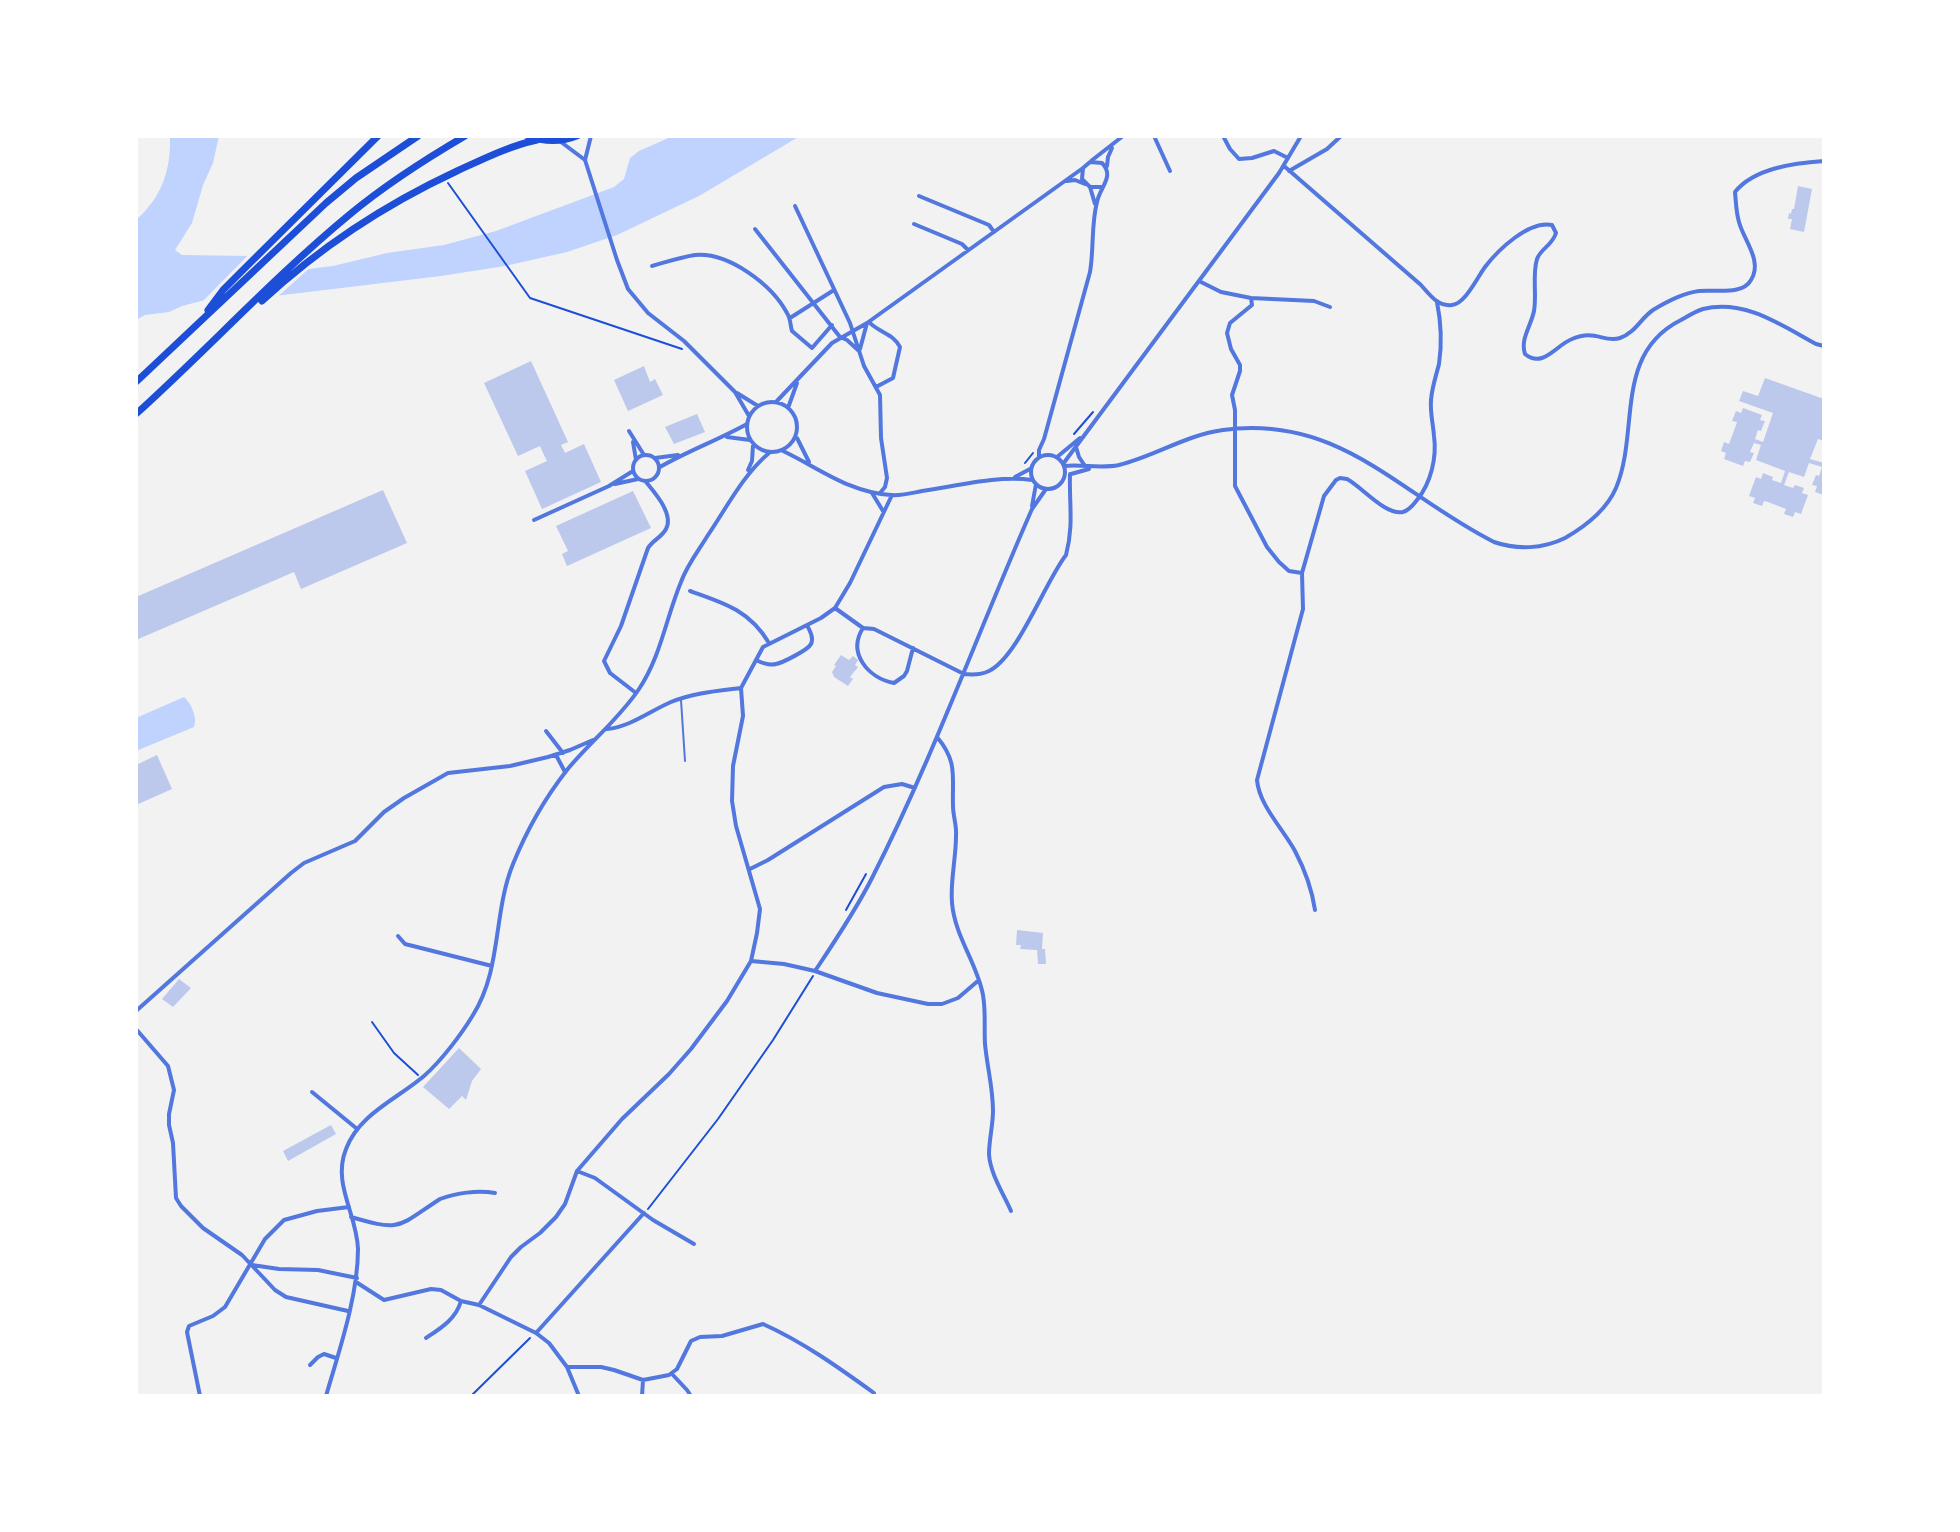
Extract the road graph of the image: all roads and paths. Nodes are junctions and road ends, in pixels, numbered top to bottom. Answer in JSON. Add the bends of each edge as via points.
{"nodes":[{"id":1,"x":378,"y":136,"type":"edge"},
{"id":2,"x":418,"y":136,"type":"edge"},
{"id":3,"x":465,"y":136,"type":"edge"},
{"id":4,"x":527,"y":136,"type":"edge"},
{"id":5,"x":578,"y":136,"type":"edge"},
{"id":6,"x":591,"y":136,"type":"edge"},
{"id":7,"x":1123,"y":136,"type":"edge"},
{"id":8,"x":1154,"y":136,"type":"edge"},
{"id":9,"x":1223,"y":136,"type":"edge"},
{"id":10,"x":1301,"y":136,"type":"edge"},
{"id":11,"x":1341,"y":136,"type":"edge"},
{"id":12,"x":537,"y":140,"type":"junction"},
{"id":13,"x":559,"y":141,"type":"junction"},
{"id":14,"x":1113,"y":146,"type":"junction"},
{"id":15,"x":1288,"y":158,"type":"junction"},
{"id":16,"x":585,"y":160,"type":"junction"},
{"id":17,"x":1824,"y":161,"type":"edge"},
{"id":18,"x":1090,"y":162,"type":"junction"},
{"id":19,"x":1284,"y":166,"type":"junction"},
{"id":20,"x":1083,"y":168,"type":"junction"},
{"id":21,"x":1107,"y":168,"type":"junction"},
{"id":22,"x":1170,"y":171,"type":"dead end"},
{"id":23,"x":1289,"y":171,"type":"junction"},
{"id":24,"x":442,"y":173,"type":"dead end"},
{"id":25,"x":1065,"y":181,"type":"junction"},
{"id":26,"x":1087,"y":186,"type":"junction"},
{"id":27,"x":1101,"y":187,"type":"junction"},
{"id":28,"x":919,"y":196,"type":"dead end"},
{"id":29,"x":795,"y":206,"type":"dead end"},
{"id":30,"x":1095,"y":206,"type":"junction"},
{"id":31,"x":308,"y":213,"type":"junction"},
{"id":32,"x":914,"y":224,"type":"dead end"},
{"id":33,"x":755,"y":229,"type":"dead end"},
{"id":34,"x":994,"y":232,"type":"junction"},
{"id":35,"x":968,"y":250,"type":"junction"},
{"id":36,"x":652,"y":266,"type":"dead end"},
{"id":37,"x":1199,"y":281,"type":"junction"},
{"id":38,"x":834,"y":290,"type":"junction"},
{"id":39,"x":1251,"y":298,"type":"junction"},
{"id":40,"x":1437,"y":302,"type":"junction"},
{"id":41,"x":813,"y":303,"type":"junction"},
{"id":42,"x":1330,"y":307,"type":"dead end"},
{"id":43,"x":790,"y":318,"type":"junction"},
{"id":44,"x":868,"y":322,"type":"junction"},
{"id":45,"x":832,"y":325,"type":"junction"},
{"id":46,"x":226,"y":330,"type":"junction"},
{"id":47,"x":856,"y":330,"type":"junction"},
{"id":48,"x":840,"y":337,"type":"junction"},
{"id":49,"x":865,"y":338,"type":"junction"},
{"id":50,"x":1816,"y":344,"type":"junction"},
{"id":51,"x":1824,"y":346,"type":"edge"},
{"id":52,"x":679,"y":347,"type":"dead end"},
{"id":53,"x":860,"y":351,"type":"junction"},
{"id":54,"x":1823,"y":352,"type":"edge"},
{"id":55,"x":798,"y":381,"type":"junction"},
{"id":56,"x":136,"y":382,"type":"edge"},
{"id":57,"x":876,"y":387,"type":"junction"},
{"id":58,"x":735,"y":392,"type":"junction"},
{"id":59,"x":776,"y":402,"type":"junction"},
{"id":60,"x":758,"y":406,"type":"junction"},
{"id":61,"x":1097,"y":407,"type":"dead end"},
{"id":62,"x":788,"y":408,"type":"junction"},
{"id":63,"x":136,"y":414,"type":"edge"},
{"id":64,"x":749,"y":416,"type":"junction"},
{"id":65,"x":747,"y":424,"type":"junction"},
{"id":66,"x":1085,"y":432,"type":"junction"},
{"id":67,"x":796,"y":436,"type":"junction"},
{"id":68,"x":724,"y":437,"type":"junction"},
{"id":69,"x":1071,"y":437,"type":"dead end"},
{"id":70,"x":1044,"y":439,"type":"junction"},
{"id":71,"x":751,"y":442,"type":"junction"},
{"id":72,"x":1076,"y":446,"type":"junction"},
{"id":73,"x":783,"y":451,"type":"junction"},
{"id":74,"x":1034,"y":451,"type":"dead end"},
{"id":75,"x":684,"y":453,"type":"junction"},
{"id":76,"x":769,"y":453,"type":"junction"},
{"id":77,"x":1048,"y":454,"type":"junction"},
{"id":78,"x":644,"y":455,"type":"junction"},
{"id":79,"x":1039,"y":457,"type":"junction"},
{"id":80,"x":1057,"y":457,"type":"junction"},
{"id":81,"x":655,"y":458,"type":"junction"},
{"id":82,"x":636,"y":460,"type":"junction"},
{"id":83,"x":810,"y":464,"type":"junction"},
{"id":84,"x":1023,"y":465,"type":"dead end"},
{"id":85,"x":1064,"y":465,"type":"junction"},
{"id":86,"x":1085,"y":466,"type":"junction"},
{"id":87,"x":660,"y":467,"type":"junction"},
{"id":88,"x":1094,"y":467,"type":"junction"},
{"id":89,"x":1030,"y":469,"type":"junction"},
{"id":90,"x":633,"y":471,"type":"junction"},
{"id":91,"x":1068,"y":475,"type":"junction"},
{"id":92,"x":746,"y":476,"type":"junction"},
{"id":93,"x":656,"y":477,"type":"junction"},
{"id":94,"x":1015,"y":477,"type":"junction"},
{"id":95,"x":638,"y":479,"type":"junction"},
{"id":96,"x":646,"y":482,"type":"junction"},
{"id":97,"x":1034,"y":482,"type":"junction"},
{"id":98,"x":609,"y":486,"type":"junction"},
{"id":99,"x":1046,"y":489,"type":"junction"},
{"id":100,"x":871,"y":491,"type":"junction"},
{"id":101,"x":880,"y":493,"type":"junction"},
{"id":102,"x":892,"y":495,"type":"junction"},
{"id":103,"x":658,"y":496,"type":"junction"},
{"id":104,"x":1420,"y":497,"type":"junction"},
{"id":105,"x":1032,"y":509,"type":"junction"},
{"id":106,"x":883,"y":511,"type":"junction"},
{"id":107,"x":534,"y":520,"type":"dead end"},
{"id":108,"x":1302,"y":573,"type":"junction"},
{"id":109,"x":690,"y":591,"type":"dead end"},
{"id":110,"x":835,"y":608,"type":"junction"},
{"id":111,"x":807,"y":625,"type":"junction"},
{"id":112,"x":863,"y":628,"type":"junction"},
{"id":113,"x":769,"y":643,"type":"junction"},
{"id":114,"x":913,"y":648,"type":"junction"},
{"id":115,"x":756,"y":660,"type":"junction"},
{"id":116,"x":964,"y":674,"type":"junction"},
{"id":117,"x":741,"y":688,"type":"junction"},
{"id":118,"x":636,"y":693,"type":"junction"},
{"id":119,"x":681,"y":698,"type":"junction"},
{"id":120,"x":606,"y":729,"type":"junction"},
{"id":121,"x":546,"y":731,"type":"dead end"},
{"id":122,"x":937,"y":737,"type":"junction"},
{"id":123,"x":596,"y":738,"type":"junction"},
{"id":124,"x":563,"y":753,"type":"junction"},
{"id":125,"x":556,"y":755,"type":"junction"},
{"id":126,"x":685,"y":761,"type":"dead end"},
{"id":127,"x":565,"y":772,"type":"junction"},
{"id":128,"x":915,"y":788,"type":"junction"},
{"id":129,"x":749,"y":869,"type":"junction"},
{"id":130,"x":867,"y":873,"type":"dead end"},
{"id":131,"x":1315,"y":910,"type":"dead end"},
{"id":132,"x":841,"y":918,"type":"dead end"},
{"id":133,"x":398,"y":936,"type":"dead end"},
{"id":134,"x":751,"y":961,"type":"junction"},
{"id":135,"x":492,"y":966,"type":"junction"},
{"id":136,"x":814,"y":973,"type":"junction"},
{"id":137,"x":979,"y":979,"type":"junction"},
{"id":138,"x":136,"y":1011,"type":"edge"},
{"id":139,"x":372,"y":1022,"type":"dead end"},
{"id":140,"x":136,"y":1029,"type":"edge"},
{"id":141,"x":421,"y":1078,"type":"junction"},
{"id":142,"x":312,"y":1092,"type":"dead end"},
{"id":143,"x":356,"y":1128,"type":"junction"},
{"id":144,"x":577,"y":1171,"type":"junction"},
{"id":145,"x":495,"y":1193,"type":"dead end"},
{"id":146,"x":349,"y":1207,"type":"junction"},
{"id":147,"x":1011,"y":1211,"type":"dead end"},
{"id":148,"x":644,"y":1213,"type":"junction"},
{"id":149,"x":351,"y":1217,"type":"junction"},
{"id":150,"x":694,"y":1244,"type":"dead end"},
{"id":151,"x":250,"y":1265,"type":"junction"},
{"id":152,"x":356,"y":1280,"type":"junction"},
{"id":153,"x":461,"y":1301,"type":"junction"},
{"id":154,"x":479,"y":1305,"type":"junction"},
{"id":155,"x":348,"y":1311,"type":"junction"},
{"id":156,"x":536,"y":1333,"type":"junction"},
{"id":157,"x":426,"y":1338,"type":"dead end"},
{"id":158,"x":336,"y":1358,"type":"junction"},
{"id":159,"x":310,"y":1365,"type":"dead end"},
{"id":160,"x":567,"y":1367,"type":"junction"},
{"id":161,"x":671,"y":1373,"type":"junction"},
{"id":162,"x":643,"y":1380,"type":"junction"},
{"id":163,"x":874,"y":1393,"type":"dead end"},
{"id":164,"x":200,"y":1396,"type":"edge"},
{"id":165,"x":326,"y":1396,"type":"edge"},
{"id":166,"x":471,"y":1396,"type":"edge"},
{"id":167,"x":579,"y":1396,"type":"edge"},
{"id":168,"x":642,"y":1396,"type":"edge"},
{"id":169,"x":691,"y":1396,"type":"edge"}],
"edges":[{"from":1,"to":31,"type":"highway"},
{"from":2,"to":31,"type":"highway"},
{"from":3,"to":46,"type":"highway","via":[[350,214]]},
{"from":4,"to":12,"type":"highway"},
{"from":5,"to":13,"type":"highway"},
{"from":6,"to":16,"type":"street"},
{"from":7,"to":14,"type":"street"},
{"from":8,"to":22,"type":"street"},
{"from":9,"to":15,"type":"street","via":[[1239,159],[1274,151]]},
{"from":10,"to":15,"type":"street"},
{"from":11,"to":23,"type":"street"},
{"from":12,"to":13,"type":"highway"},
{"from":12,"to":46,"type":"highway","via":[[435,181],[359,223]]},
{"from":13,"to":16,"type":"street"},
{"from":14,"to":18,"type":"street"},
{"from":14,"to":21,"type":"street"},
{"from":15,"to":19,"type":"street"},
{"from":16,"to":58,"type":"street","via":[[628,289]]},
{"from":17,"to":40,"type":"street","via":[[1767,172],[1735,192],[1740,225],[1755,261],[1748,285],[1676,298],[1651,311],[1619,339],[1586,334],[1539,360],[1525,354],[1537,259],[1556,233],[1544,223],[1501,249],[1461,302]]},
{"from":18,"to":20,"type":"street"},
{"from":18,"to":21,"type":"street"},
{"from":19,"to":23,"type":"street"},
{"from":19,"to":37,"type":"street"},
{"from":20,"to":25,"type":"street"},
{"from":20,"to":26,"type":"street"},
{"from":21,"to":27,"type":"street"},
{"from":23,"to":40,"type":"street"},
{"from":24,"to":52,"type":"path","via":[[530,298]]},
{"from":25,"to":26,"type":"street"},
{"from":25,"to":34,"type":"street"},
{"from":26,"to":27,"type":"street"},
{"from":26,"to":30,"type":"street"},
{"from":27,"to":30,"type":"street"},
{"from":28,"to":34,"type":"street","via":[[989,225]]},
{"from":29,"to":38,"type":"street"},
{"from":30,"to":70,"type":"street","via":[[1090,272]]},
{"from":31,"to":56,"type":"highway"},
{"from":32,"to":35,"type":"street"},
{"from":33,"to":41,"type":"street"},
{"from":34,"to":35,"type":"street"},
{"from":35,"to":44,"type":"street"},
{"from":36,"to":43,"type":"street","via":[[697,255],[725,260],[765,287]]},
{"from":37,"to":39,"type":"street"},
{"from":37,"to":66,"type":"street"},
{"from":38,"to":41,"type":"street"},
{"from":38,"to":47,"type":"street"},
{"from":39,"to":42,"type":"street","via":[[1314,301]]},
{"from":39,"to":108,"type":"street","via":[[1250,308],[1230,323],[1227,333],[1240,365],[1232,395],[1235,486],[1267,547],[1289,571]]},
{"from":40,"to":104,"type":"street","via":[[1439,362],[1430,414],[1434,462]]},
{"from":41,"to":43,"type":"street"},
{"from":41,"to":45,"type":"street"},
{"from":43,"to":45,"type":"street","via":[[792,331],[812,348]]},
{"from":44,"to":47,"type":"street"},
{"from":44,"to":49,"type":"street"},
{"from":44,"to":57,"type":"street","via":[[895,338],[900,347],[893,378]]},
{"from":45,"to":48,"type":"street"},
{"from":46,"to":63,"type":"highway"},
{"from":47,"to":48,"type":"street"},
{"from":47,"to":49,"type":"street"},
{"from":47,"to":53,"type":"street"},
{"from":48,"to":53,"type":"street"},
{"from":48,"to":55,"type":"street"},
{"from":49,"to":53,"type":"street"},
{"from":50,"to":51,"type":"street"},
{"from":50,"to":54,"type":"street"},
{"from":50,"to":104,"type":"street","via":[[1761,314],[1733,306],[1702,309],[1673,324],[1651,343],[1638,367],[1615,489],[1602,510],[1559,541],[1506,546]]},
{"from":53,"to":57,"type":"street"},
{"from":55,"to":59,"type":"street"},
{"from":55,"to":62,"type":"street"},
{"from":57,"to":101,"type":"street","via":[[887,478]]},
{"from":58,"to":60,"type":"street"},
{"from":58,"to":64,"type":"street"},
{"from":59,"to":60,"type":"street"},
{"from":59,"to":62,"type":"street"},
{"from":60,"to":64,"type":"street"},
{"from":61,"to":69,"type":"path"},
{"from":62,"to":67,"type":"street","via":[[798,423]]},
{"from":64,"to":65,"type":"street"},
{"from":65,"to":68,"type":"street"},
{"from":65,"to":71,"type":"street"},
{"from":66,"to":72,"type":"street"},
{"from":66,"to":80,"type":"street"},
{"from":67,"to":73,"type":"street"},
{"from":67,"to":83,"type":"street"},
{"from":68,"to":71,"type":"street"},
{"from":68,"to":75,"type":"street"},
{"from":70,"to":77,"type":"street"},
{"from":70,"to":79,"type":"street"},
{"from":71,"to":76,"type":"street"},
{"from":71,"to":92,"type":"street"},
{"from":72,"to":85,"type":"street"},
{"from":72,"to":86,"type":"street"},
{"from":73,"to":76,"type":"street"},
{"from":73,"to":83,"type":"street"},
{"from":74,"to":84,"type":"path"},
{"from":75,"to":81,"type":"street"},
{"from":75,"to":87,"type":"street"},
{"from":76,"to":92,"type":"street"},
{"from":77,"to":79,"type":"street"},
{"from":77,"to":80,"type":"street"},
{"from":78,"to":81,"type":"street"},
{"from":78,"to":82,"type":"street"},
{"from":78,"to":82,"type":"street","via":[[630,434]]},
{"from":79,"to":89,"type":"street"},
{"from":80,"to":85,"type":"street"},
{"from":81,"to":87,"type":"street"},
{"from":82,"to":90,"type":"street"},
{"from":83,"to":100,"type":"street","via":[[854,488]]},
{"from":85,"to":86,"type":"street"},
{"from":85,"to":91,"type":"street"},
{"from":86,"to":88,"type":"street"},
{"from":87,"to":93,"type":"street"},
{"from":88,"to":91,"type":"street"},
{"from":88,"to":104,"type":"street","via":[[1121,464],[1223,430],[1270,429],[1333,444]]},
{"from":89,"to":94,"type":"street"},
{"from":89,"to":97,"type":"street"},
{"from":90,"to":95,"type":"street"},
{"from":90,"to":98,"type":"street"},
{"from":91,"to":99,"type":"street"},
{"from":91,"to":116,"type":"street","via":[[1072,516],[1066,555],[999,665],[980,675]]},
{"from":92,"to":118,"type":"street","via":[[682,577],[660,647]]},
{"from":93,"to":96,"type":"street"},
{"from":93,"to":103,"type":"street"},
{"from":94,"to":97,"type":"street"},
{"from":94,"to":102,"type":"street"},
{"from":95,"to":96,"type":"street"},
{"from":95,"to":98,"type":"street"},
{"from":96,"to":103,"type":"street"},
{"from":97,"to":99,"type":"street"},
{"from":97,"to":105,"type":"street"},
{"from":98,"to":107,"type":"street"},
{"from":99,"to":105,"type":"street"},
{"from":100,"to":101,"type":"street"},
{"from":100,"to":106,"type":"street"},
{"from":101,"to":102,"type":"street"},
{"from":102,"to":106,"type":"street"},
{"from":103,"to":118,"type":"street","via":[[667,526],[648,548],[604,661],[610,673]]},
{"from":104,"to":108,"type":"street","via":[[1405,511],[1393,512],[1347,479],[1336,480],[1324,496]]},
{"from":105,"to":116,"type":"street"},
{"from":106,"to":110,"type":"street"},
{"from":108,"to":131,"type":"street","via":[[1303,609],[1257,780],[1263,801],[1295,852]]},
{"from":109,"to":113,"type":"street","via":[[738,610]]},
{"from":110,"to":111,"type":"street"},
{"from":110,"to":112,"type":"street"},
{"from":111,"to":113,"type":"street"},
{"from":111,"to":115,"type":"street","via":[[812,638],[807,649],[776,664]]},
{"from":112,"to":114,"type":"street"},
{"from":112,"to":114,"type":"street","via":[[856,641],[859,653],[867,670],[882,680],[894,683],[904,676]]},
{"from":113,"to":115,"type":"street"},
{"from":114,"to":116,"type":"street"},
{"from":115,"to":117,"type":"street"},
{"from":116,"to":122,"type":"street"},
{"from":117,"to":119,"type":"street"},
{"from":117,"to":129,"type":"street","via":[[743,716],[732,801]]},
{"from":118,"to":120,"type":"street"},
{"from":119,"to":120,"type":"street"},
{"from":119,"to":126,"type":"lane"},
{"from":120,"to":123,"type":"street"},
{"from":121,"to":124,"type":"street"},
{"from":122,"to":128,"type":"street"},
{"from":122,"to":137,"type":"street","via":[[953,770],[953,912]]},
{"from":123,"to":124,"type":"street"},
{"from":123,"to":127,"type":"street"},
{"from":124,"to":125,"type":"street"},
{"from":125,"to":127,"type":"street"},
{"from":125,"to":138,"type":"street","via":[[448,773],[431,781],[384,812],[355,841],[291,873]]},
{"from":127,"to":135,"type":"street","via":[[523,839],[504,887]]},
{"from":128,"to":129,"type":"street","via":[[884,787]]},
{"from":128,"to":136,"type":"street","via":[[871,880]]},
{"from":129,"to":134,"type":"street","via":[[760,909]]},
{"from":130,"to":132,"type":"path"},
{"from":133,"to":135,"type":"street","via":[[405,944]]},
{"from":134,"to":136,"type":"street"},
{"from":134,"to":144,"type":"street","via":[[713,1021]]},
{"from":135,"to":141,"type":"street","via":[[473,1016]]},
{"from":136,"to":137,"type":"street","via":[[928,1004],[958,998]]},
{"from":136,"to":148,"type":"path","via":[[718,1119]]},
{"from":137,"to":147,"type":"street","via":[[993,1106],[989,1153]]},
{"from":139,"to":141,"type":"path"},
{"from":140,"to":151,"type":"street","via":[[166,1062],[174,1090],[169,1125],[176,1198],[193,1219]]},
{"from":141,"to":143,"type":"street"},
{"from":142,"to":143,"type":"street"},
{"from":143,"to":146,"type":"street","via":[[340,1169]]},
{"from":144,"to":148,"type":"street"},
{"from":144,"to":154,"type":"street","via":[[556,1217],[511,1257]]},
{"from":145,"to":149,"type":"street","via":[[440,1199],[399,1225],[380,1226]]},
{"from":146,"to":149,"type":"street"},
{"from":146,"to":151,"type":"street","via":[[284,1220]]},
{"from":148,"to":150,"type":"street"},
{"from":148,"to":156,"type":"street"},
{"from":149,"to":152,"type":"street","via":[[358,1249]]},
{"from":151,"to":152,"type":"street","via":[[318,1270]]},
{"from":151,"to":155,"type":"street","via":[[286,1297]]},
{"from":151,"to":164,"type":"street","via":[[225,1307],[189,1326]]},
{"from":152,"to":153,"type":"street","via":[[384,1300],[431,1289]]},
{"from":152,"to":155,"type":"street"},
{"from":153,"to":154,"type":"street"},
{"from":153,"to":157,"type":"street","via":[[453,1317]]},
{"from":154,"to":156,"type":"street"},
{"from":155,"to":158,"type":"street"},
{"from":156,"to":160,"type":"street"},
{"from":156,"to":166,"type":"path"},
{"from":158,"to":159,"type":"street","via":[[321,1355]]},
{"from":158,"to":165,"type":"street"},
{"from":160,"to":162,"type":"street","via":[[601,1367]]},
{"from":160,"to":167,"type":"street"},
{"from":161,"to":162,"type":"street"},
{"from":161,"to":163,"type":"street","via":[[691,1341],[763,1324]]},
{"from":161,"to":169,"type":"street"},
{"from":162,"to":168,"type":"street"}]}
